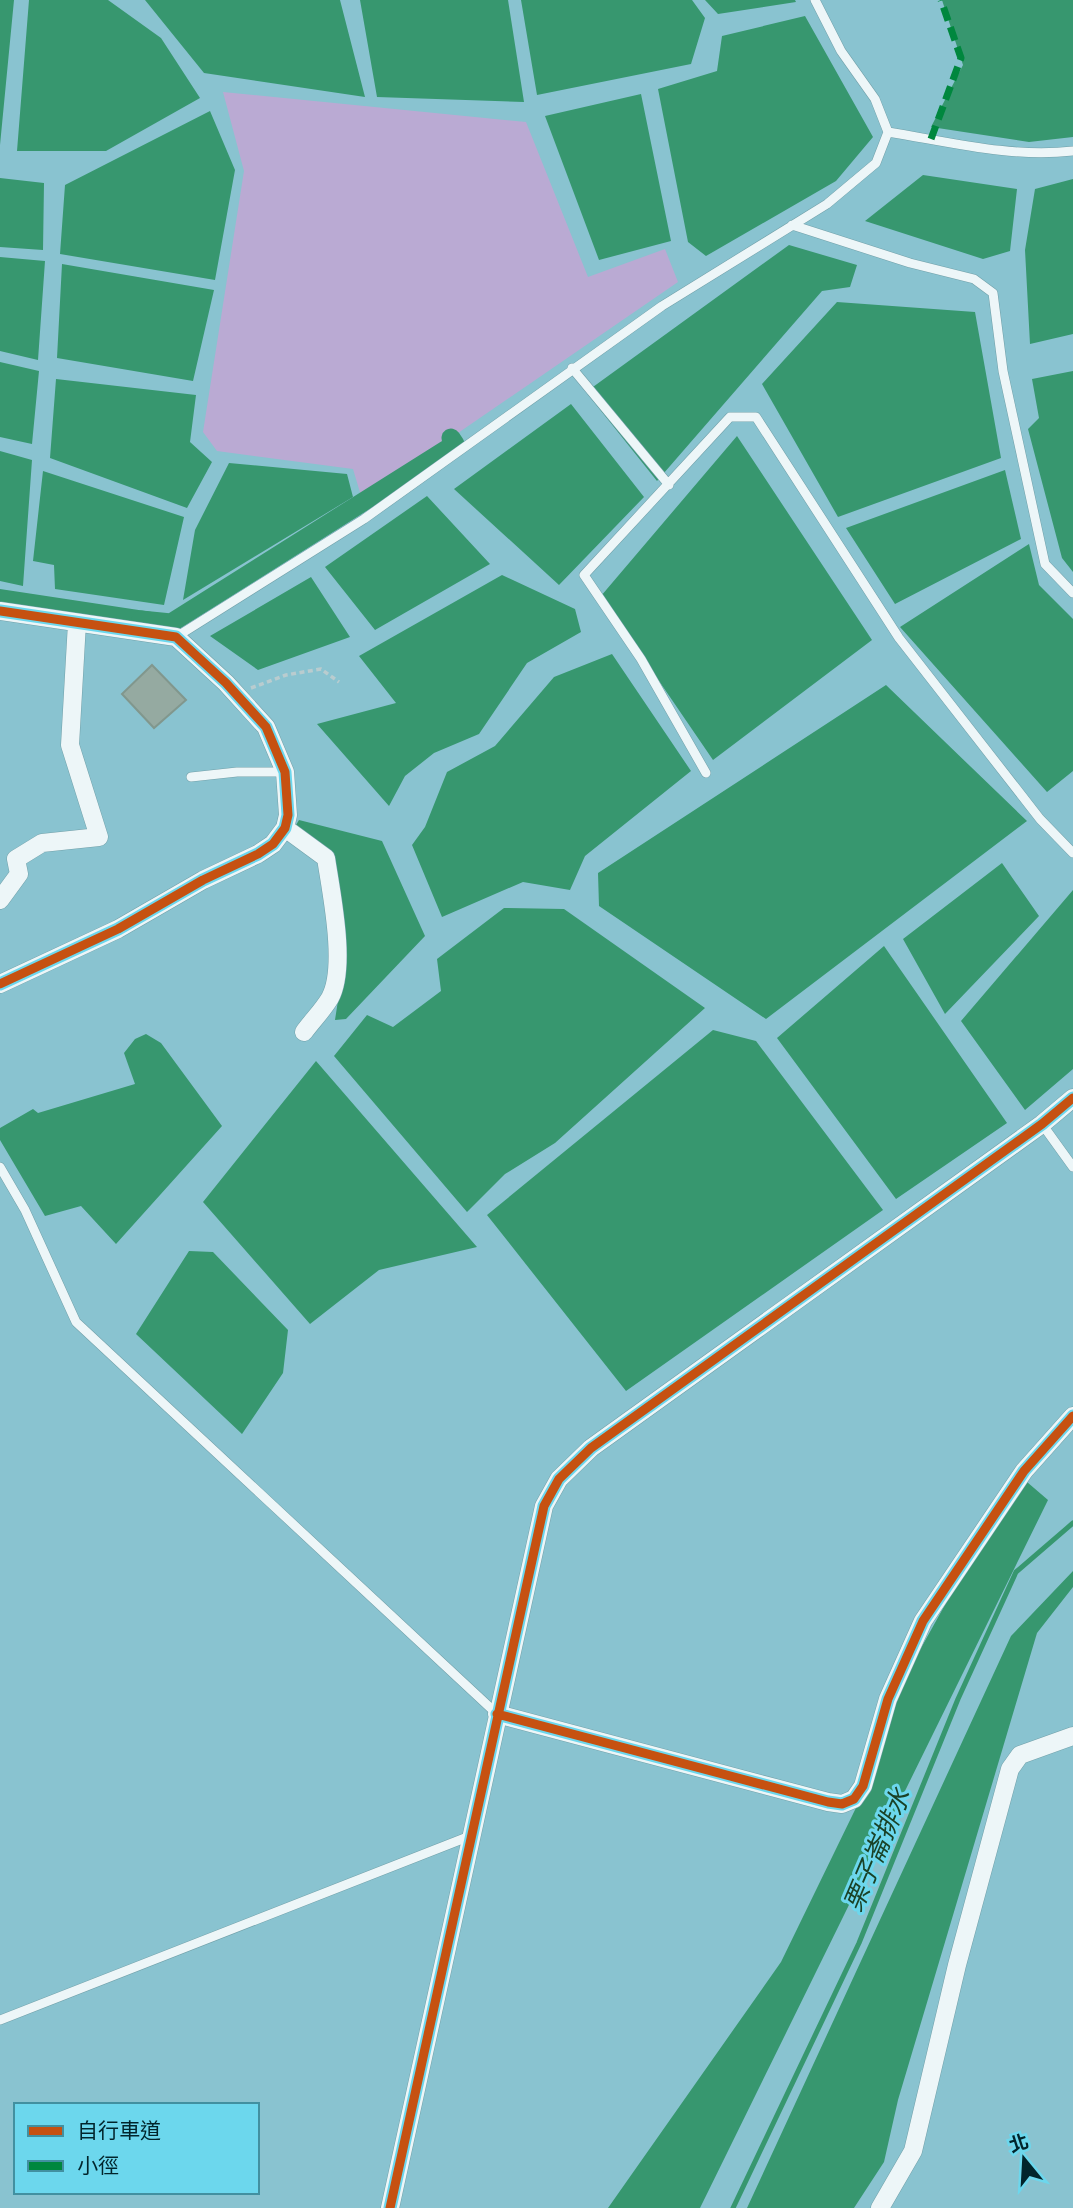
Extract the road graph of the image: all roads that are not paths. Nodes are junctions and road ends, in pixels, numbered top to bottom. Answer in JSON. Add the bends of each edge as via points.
{"nodes":[{"id":1,"x":816,"y":0,"type":"edge"},
{"id":2,"x":888,"y":132,"type":"junction"},
{"id":3,"x":1073,"y":151,"type":"edge"},
{"id":4,"x":792,"y":225,"type":"junction"},
{"id":5,"x":572,"y":368,"type":"junction"},
{"id":6,"x":669,"y":485,"type":"junction"},
{"id":7,"x":1073,"y":593,"type":"edge"},
{"id":8,"x":0,"y":611,"type":"edge"},
{"id":9,"x":77,"y":623,"type":"junction"},
{"id":10,"x":176,"y":637,"type":"junction"},
{"id":11,"x":285,"y":772,"type":"junction"},
{"id":12,"x":706,"y":773,"type":"dead end"},
{"id":13,"x":191,"y":777,"type":"dead end"},
{"id":14,"x":285,"y":828,"type":"junction"},
{"id":15,"x":1073,"y":853,"type":"edge"},
{"id":16,"x":0,"y":900,"type":"edge"},
{"id":17,"x":0,"y":984,"type":"edge"},
{"id":18,"x":304,"y":1032,"type":"dead end"},
{"id":19,"x":1073,"y":1098,"type":"edge"},
{"id":20,"x":1042,"y":1124,"type":"junction"},
{"id":21,"x":0,"y":1167,"type":"edge"},
{"id":22,"x":1073,"y":1167,"type":"edge"},
{"id":23,"x":1073,"y":1416,"type":"edge"},
{"id":24,"x":497,"y":1714,"type":"junction"},
{"id":25,"x":1073,"y":1736,"type":"edge"},
{"id":26,"x":470,"y":1836,"type":"junction"},
{"id":27,"x":0,"y":2020,"type":"edge"},
{"id":28,"x":390,"y":2208,"type":"edge"},
{"id":29,"x":880,"y":2208,"type":"edge"}],
"edges":[{"from":1,"to":2,"type":"lane","via":[[841,51],[875,99]]},
{"from":2,"to":3,"type":"lane","via":[[971,148],[1040,155]]},
{"from":2,"to":4,"type":"lane","via":[[876,163],[827,204]]},
{"from":4,"to":5,"type":"lane"},
{"from":4,"to":7,"type":"lane","via":[[974,279],[993,293],[1003,371],[1045,564]]},
{"from":5,"to":6,"type":"lane"},
{"from":5,"to":10,"type":"lane","via":[[364,519]]},
{"from":6,"to":12,"type":"lane","via":[[584,575],[641,659]]},
{"from":6,"to":15,"type":"lane","via":[[730,417],[756,417],[899,638],[1040,819]]},
{"from":8,"to":9,"type":"street"},
{"from":9,"to":10,"type":"street"},
{"from":9,"to":16,"type":"street","via":[[70,745],[99,837],[42,843],[16,859],[19,874]]},
{"from":10,"to":11,"type":"street","via":[[266,727]]},
{"from":11,"to":13,"type":"lane"},
{"from":11,"to":14,"type":"street"},
{"from":14,"to":17,"type":"street","via":[[258,854],[118,929]]},
{"from":14,"to":18,"type":"street","via":[[326,858],[335,916],[338,956],[331,996]]},
{"from":19,"to":20,"type":"street"},
{"from":20,"to":22,"type":"lane"},
{"from":20,"to":24,"type":"street","via":[[602,1440],[559,1479],[544,1506]]},
{"from":21,"to":24,"type":"lane","via":[[25,1209],[76,1322]]},
{"from":23,"to":24,"type":"street","via":[[1024,1471],[923,1621],[888,1699],[863,1786],[854,1799],[842,1804],[828,1802]]},
{"from":24,"to":26,"type":"street"},
{"from":25,"to":29,"type":"street","via":[[1020,1755],[1010,1769],[913,2151]]},
{"from":26,"to":27,"type":"lane"},
{"from":26,"to":28,"type":"street"}]}
